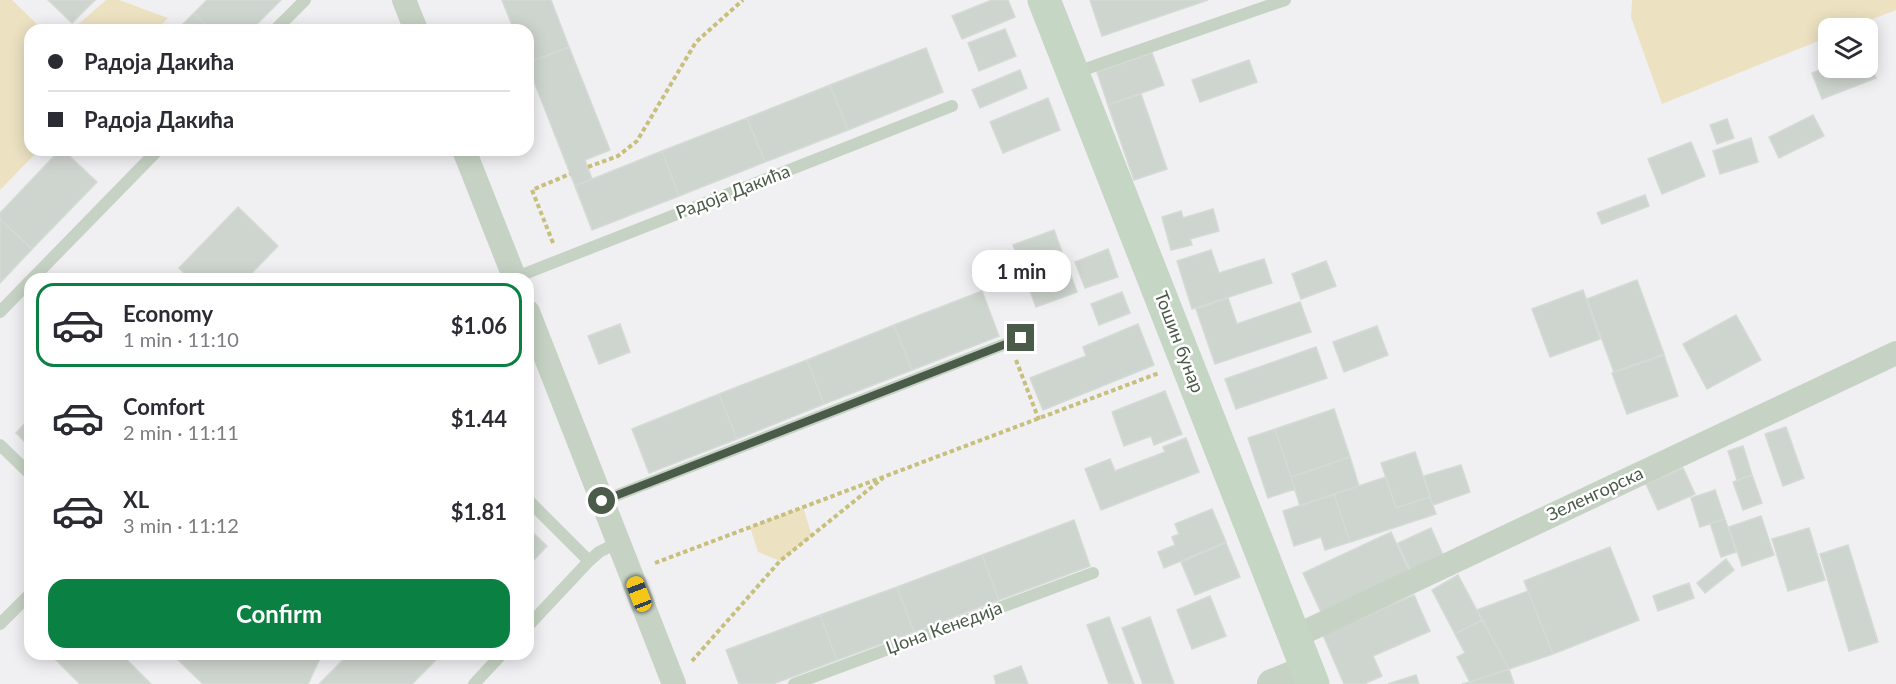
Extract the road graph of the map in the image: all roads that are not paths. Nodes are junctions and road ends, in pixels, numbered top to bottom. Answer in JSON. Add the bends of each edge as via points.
{"nodes":[{"id":1,"x":305,"y":0,"type":"edge"},
{"id":2,"x":404,"y":0,"type":"edge"},
{"id":3,"x":1044,"y":0,"type":"edge"},
{"id":4,"x":1286,"y":0,"type":"edge"},
{"id":5,"x":281,"y":24,"type":"edge"},
{"id":6,"x":414,"y":24,"type":"edge"},
{"id":7,"x":1073,"y":73,"type":"junction"},
{"id":8,"x":952,"y":106,"type":"dead end"},
{"id":9,"x":152,"y":156,"type":"edge"},
{"id":10,"x":466,"y":156,"type":"edge"},
{"id":11,"x":38,"y":273,"type":"edge"},
{"id":12,"x":513,"y":273,"type":"edge"},
{"id":13,"x":528,"y":273,"type":"edge"},
{"id":14,"x":24,"y":287,"type":"edge"},
{"id":15,"x":0,"y":312,"type":"edge"},
{"id":16,"x":534,"y":341,"type":"edge"},
{"id":17,"x":1015,"y":341,"type":"road end"},
{"id":18,"x":1896,"y":353,"type":"edge"},
{"id":19,"x":0,"y":445,"type":"edge"},
{"id":20,"x":24,"y":468,"type":"edge"},
{"id":21,"x":602,"y":501,"type":"junction"},
{"id":22,"x":534,"y":506,"type":"edge"},
{"id":23,"x":619,"y":542,"type":"junction"},
{"id":24,"x":589,"y":561,"type":"junction"},
{"id":25,"x":1093,"y":573,"type":"dead end"},
{"id":26,"x":24,"y":600,"type":"edge"},
{"id":27,"x":534,"y":620,"type":"edge"},
{"id":28,"x":0,"y":624,"type":"edge"},
{"id":29,"x":1294,"y":637,"type":"junction"},
{"id":30,"x":496,"y":660,"type":"edge"},
{"id":31,"x":1310,"y":677,"type":"edge"},
{"id":32,"x":674,"y":683,"type":"edge"},
{"id":33,"x":474,"y":684,"type":"edge"},
{"id":34,"x":794,"y":684,"type":"edge"},
{"id":35,"x":1272,"y":684,"type":"edge"}],
"edges":[{"from":1,"to":5,"type":"lane"},
{"from":2,"to":6,"type":"street"},
{"from":3,"to":7,"type":"main road","name":"Тошин бунар"},
{"from":4,"to":7,"type":"lane"},
{"from":7,"to":29,"type":"main road","name":"Тошин бунар"},
{"from":8,"to":13,"type":"lane","name":"Радоја Дакића"},
{"from":9,"to":11,"type":"lane"},
{"from":10,"to":12,"type":"street","name":"Радоја Дакића"},
{"from":14,"to":15,"type":"lane"},
{"from":16,"to":21,"type":"street"},
{"from":17,"to":21,"type":"lane"},
{"from":18,"to":29,"type":"street","name":"Зеленгорска"},
{"from":19,"to":20,"type":"lane"},
{"from":21,"to":23,"type":"street"},
{"from":22,"to":24,"type":"lane"},
{"from":23,"to":24,"type":"lane"},
{"from":23,"to":32,"type":"street"},
{"from":24,"to":27,"type":"lane"},
{"from":25,"to":34,"type":"lane","name":"Џона Кенедија"},
{"from":26,"to":28,"type":"lane"},
{"from":29,"to":31,"type":"main road","name":"Тошин бунар"},
{"from":30,"to":33,"type":"lane"},
{"from":31,"to":35,"type":"street"}]}
